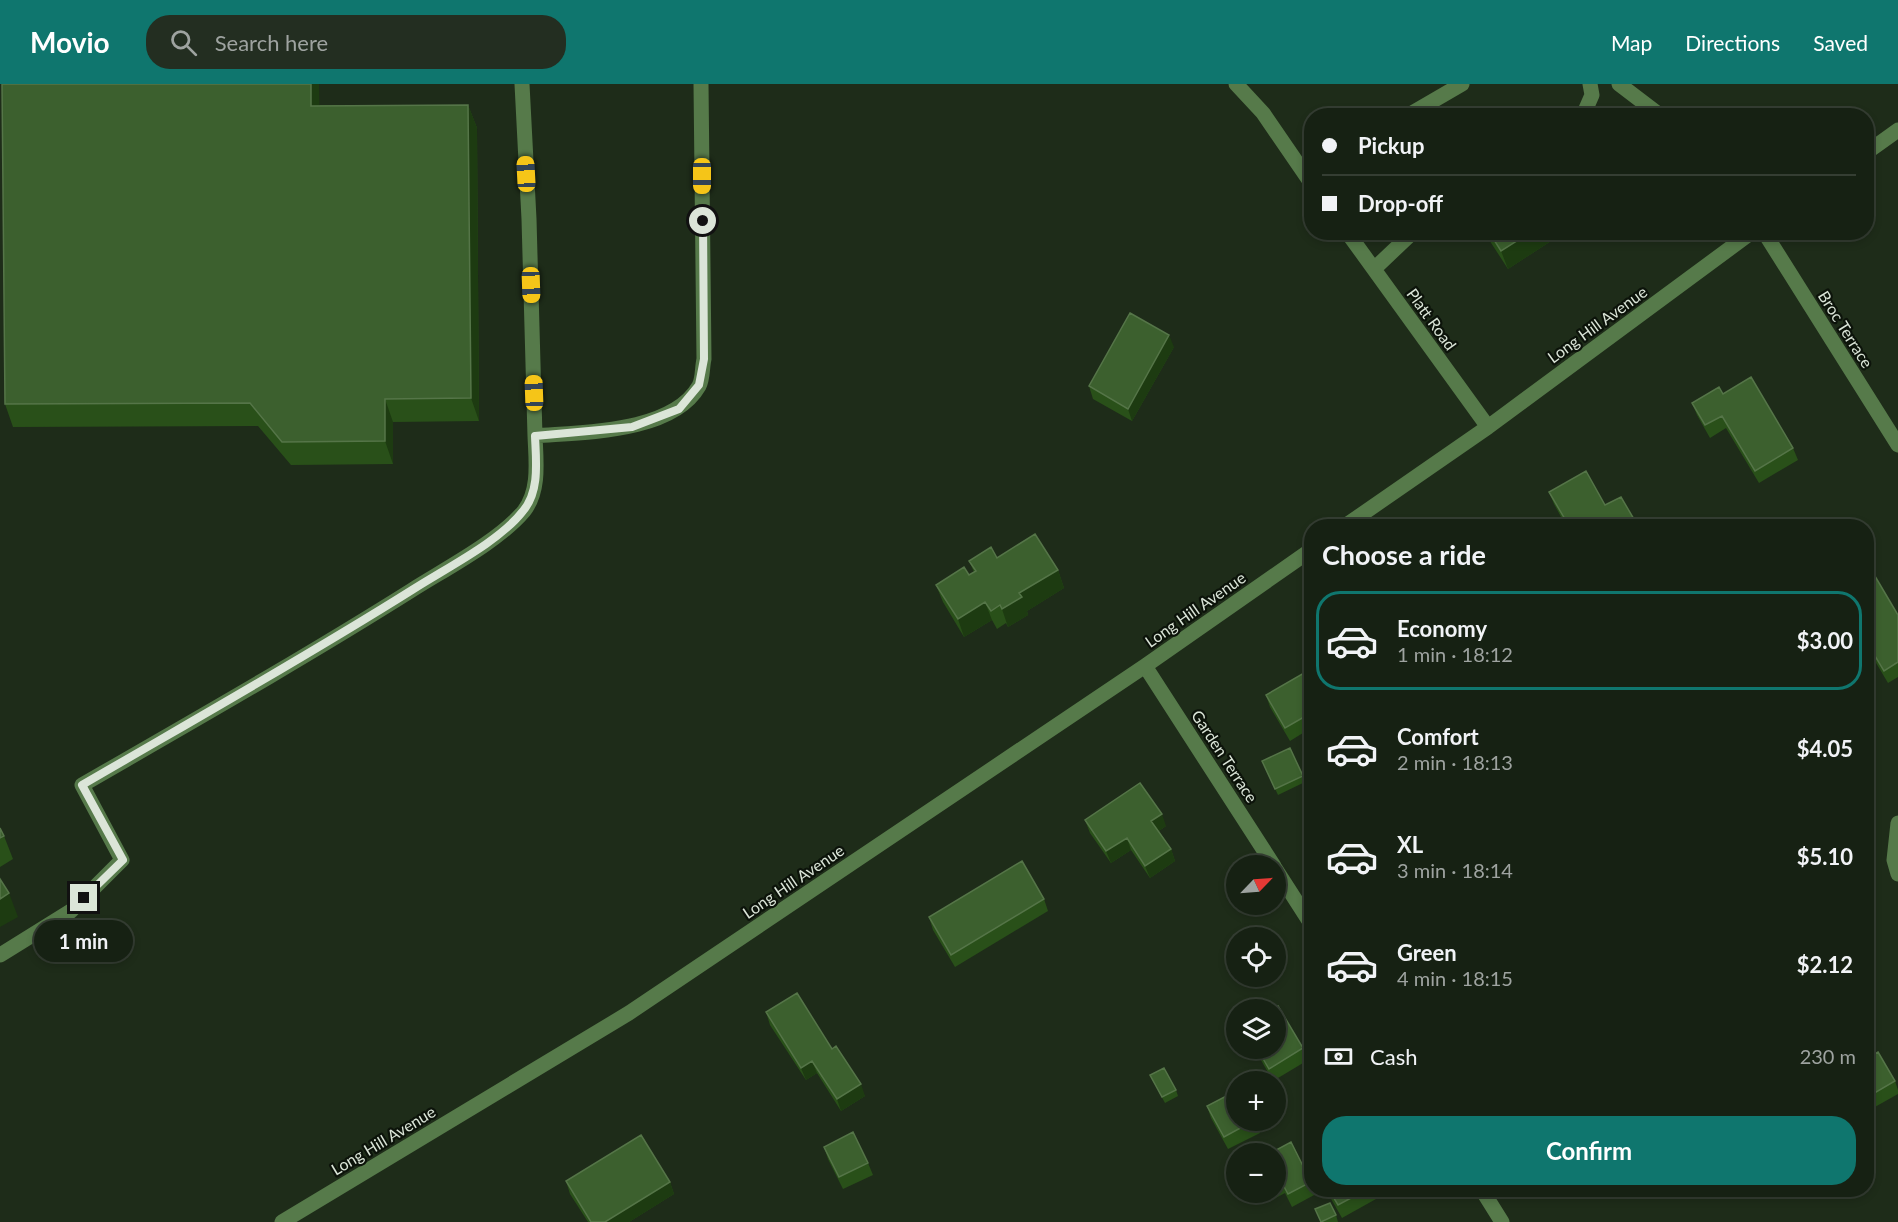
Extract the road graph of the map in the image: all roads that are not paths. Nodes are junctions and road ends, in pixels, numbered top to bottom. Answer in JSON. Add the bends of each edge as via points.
{"nodes":[{"id":1,"x":522,"y":84,"type":"edge"},
{"id":2,"x":701,"y":84,"type":"edge"},
{"id":3,"x":1236,"y":84,"type":"edge"},
{"id":4,"x":1462,"y":84,"type":"edge"},
{"id":5,"x":1590,"y":84,"type":"edge"},
{"id":6,"x":1619,"y":84,"type":"edge"},
{"id":7,"x":1421,"y":108,"type":"edge"},
{"id":8,"x":1587,"y":108,"type":"edge"},
{"id":9,"x":1650,"y":108,"type":"edge"},
{"id":10,"x":1898,"y":130,"type":"edge"},
{"id":11,"x":1874,"y":147,"type":"edge"},
{"id":12,"x":1304,"y":172,"type":"edge"},
{"id":13,"x":1353,"y":240,"type":"edge"},
{"id":14,"x":1405,"y":240,"type":"edge"},
{"id":15,"x":1741,"y":240,"type":"edge"},
{"id":16,"x":1769,"y":240,"type":"edge"},
{"id":17,"x":1374,"y":269,"type":"junction"},
{"id":18,"x":1488,"y":427,"type":"junction"},
{"id":19,"x":535,"y":436,"type":"junction"},
{"id":20,"x":1898,"y":445,"type":"edge"},
{"id":21,"x":1355,"y":519,"type":"edge"},
{"id":22,"x":1304,"y":555,"type":"edge"},
{"id":23,"x":1145,"y":666,"type":"junction"},
{"id":24,"x":1898,"y":823,"type":"edge"},
{"id":25,"x":1266,"y":855,"type":"edge"},
{"id":26,"x":1898,"y":874,"type":"edge"},
{"id":27,"x":1286,"y":885,"type":"edge"},
{"id":28,"x":1304,"y":913,"type":"edge"},
{"id":29,"x":0,"y":955,"type":"edge"},
{"id":30,"x":1486,"y":1197,"type":"edge"},
{"id":31,"x":282,"y":1222,"type":"edge"},
{"id":32,"x":1502,"y":1222,"type":"edge"}],
"edges":[{"from":1,"to":19,"type":"street"},
{"from":2,"to":19,"type":"street","via":[[704,359],[699,385],[679,409],[632,427]]},
{"from":3,"to":12,"type":"street","via":[[1263,113]]},
{"from":4,"to":7,"type":"street"},
{"from":5,"to":8,"type":"street","via":[[1592,94]]},
{"from":6,"to":9,"type":"street"},
{"from":10,"to":11,"type":"street"},
{"from":13,"to":17,"type":"street","name":"Platt Road"},
{"from":14,"to":17,"type":"street"},
{"from":15,"to":18,"type":"street","name":"Long Hill Avenue"},
{"from":16,"to":20,"type":"street","name":"Broc Terrace"},
{"from":17,"to":18,"type":"street","name":"Platt Road"},
{"from":18,"to":21,"type":"street","name":"Long Hill Avenue"},
{"from":19,"to":29,"type":"street","via":[[536,476],[530,500],[524,511],[495,537],[323,646],[82,785],[123,860],[71,911]]},
{"from":22,"to":23,"type":"street","name":"Long Hill Avenue"},
{"from":23,"to":25,"type":"street","name":"Garden Terrace"},
{"from":23,"to":31,"type":"street","name":"Long Hill Avenue","via":[[629,1013]]},
{"from":24,"to":26,"type":"street","via":[[1894,860]]},
{"from":27,"to":28,"type":"street","name":"Garden Terrace"},
{"from":30,"to":32,"type":"street"}]}
